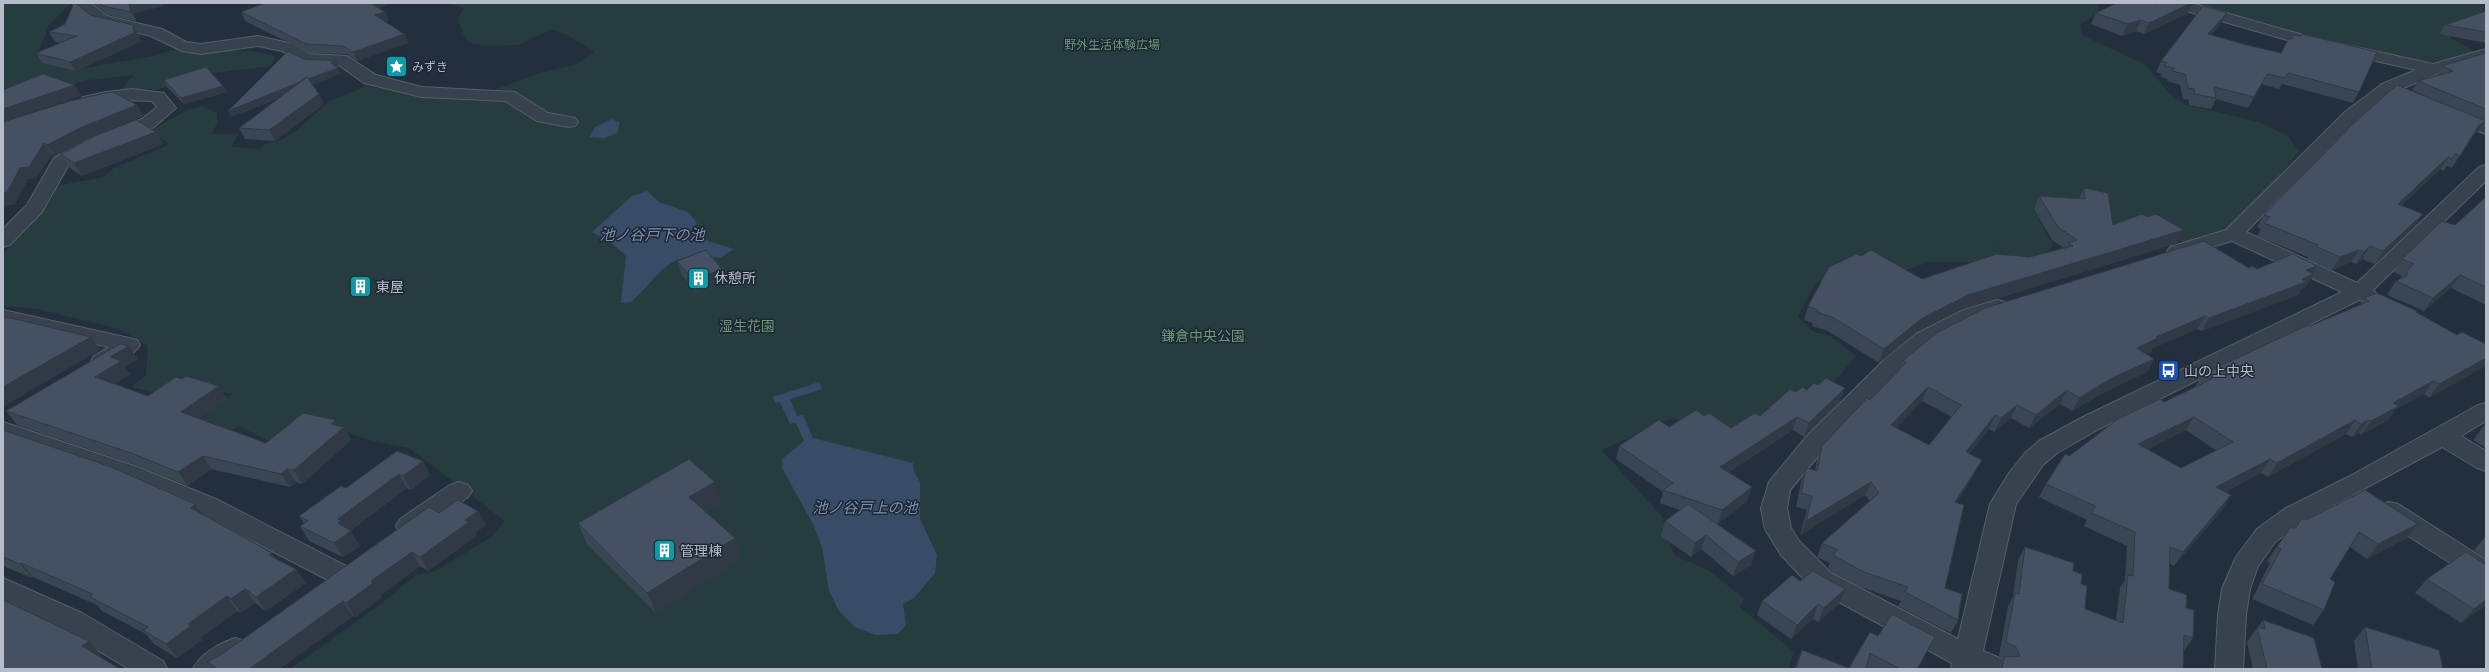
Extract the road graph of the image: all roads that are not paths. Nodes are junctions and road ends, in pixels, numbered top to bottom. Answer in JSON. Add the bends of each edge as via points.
{"nodes":[{"id":1,"x":80,"y":3,"type":"edge"},
{"id":2,"x":2132,"y":3,"type":"edge"},
{"id":3,"x":2486,"y":54,"type":"edge"},
{"id":4,"x":2433,"y":69,"type":"junction"},
{"id":5,"x":2388,"y":88,"type":"junction"},
{"id":6,"x":2409,"y":97,"type":"edge"},
{"id":7,"x":73,"y":105,"type":"edge"},
{"id":8,"x":2437,"y":109,"type":"edge"},
{"id":9,"x":569,"y":122,"type":"dead end"},
{"id":10,"x":2486,"y":129,"type":"edge"},
{"id":11,"x":2486,"y":171,"type":"edge"},
{"id":12,"x":2233,"y":234,"type":"junction"},
{"id":13,"x":3,"y":240,"type":"edge"},
{"id":14,"x":2160,"y":256,"type":"edge"},
{"id":15,"x":2359,"y":292,"type":"junction"},
{"id":16,"x":2016,"y":301,"type":"edge"},
{"id":17,"x":2387,"y":305,"type":"edge"},
{"id":18,"x":3,"y":317,"type":"edge"},
{"id":19,"x":82,"y":373,"type":"edge"},
{"id":20,"x":2486,"y":411,"type":"edge"},
{"id":21,"x":7,"y":421,"type":"edge"},
{"id":22,"x":2442,"y":436,"type":"junction"},
{"id":23,"x":2486,"y":462,"type":"edge"},
{"id":24,"x":2351,"y":487,"type":"junction"},
{"id":25,"x":459,"y":492,"type":"dead end"},
{"id":26,"x":389,"y":540,"type":"edge"},
{"id":27,"x":2486,"y":573,"type":"edge"},
{"id":28,"x":339,"y":575,"type":"edge"},
{"id":29,"x":3,"y":588,"type":"edge"},
{"id":30,"x":257,"y":633,"type":"edge"},
{"id":31,"x":1966,"y":663,"type":"edge"},
{"id":32,"x":153,"y":669,"type":"edge"},
{"id":33,"x":207,"y":669,"type":"edge"},
{"id":34,"x":1997,"y":669,"type":"edge"},
{"id":35,"x":2229,"y":669,"type":"edge"}],
"edges":[{"from":1,"to":9,"type":"street","via":[[102,20],[156,32],[182,46],[201,49],[258,41],[287,47],[307,59],[341,59],[370,79],[422,92],[509,96],[543,117]]},
{"from":2,"to":4,"type":"street","via":[[2150,9],[2168,4],[2188,7],[2307,40]]},
{"from":3,"to":4,"type":"street"},
{"from":4,"to":5,"type":"street"},
{"from":5,"to":6,"type":"street"},
{"from":5,"to":12,"type":"street","via":[[2351,116]]},
{"from":7,"to":13,"type":"street","via":[[106,96],[140,93],[158,97],[167,108],[148,123],[96,143],[61,162],[35,208]]},
{"from":8,"to":10,"type":"street"},
{"from":11,"to":15,"type":"street"},
{"from":12,"to":14,"type":"street"},
{"from":12,"to":15,"type":"street"},
{"from":15,"to":17,"type":"street"},
{"from":15,"to":31,"type":"street","via":[[2091,423],[2048,447],[2034,459],[2003,504]]},
{"from":16,"to":31,"type":"street","via":[[1971,316],[1924,339],[1893,364],[1815,443],[1778,488],[1774,508],[1778,529],[1790,548],[1821,580]]},
{"from":18,"to":19,"type":"street","via":[[128,345]]},
{"from":20,"to":22,"type":"street"},
{"from":21,"to":28,"type":"street","via":[[209,507]]},
{"from":22,"to":23,"type":"street"},
{"from":22,"to":24,"type":"street"},
{"from":24,"to":27,"type":"street"},
{"from":24,"to":35,"type":"street","via":[[2292,515],[2258,544],[2245,563],[2237,583],[2233,606]]},
{"from":25,"to":26,"type":"street"},
{"from":29,"to":32,"type":"street","via":[[72,621]]},
{"from":30,"to":33,"type":"street"},
{"from":31,"to":34,"type":"street"}]}
